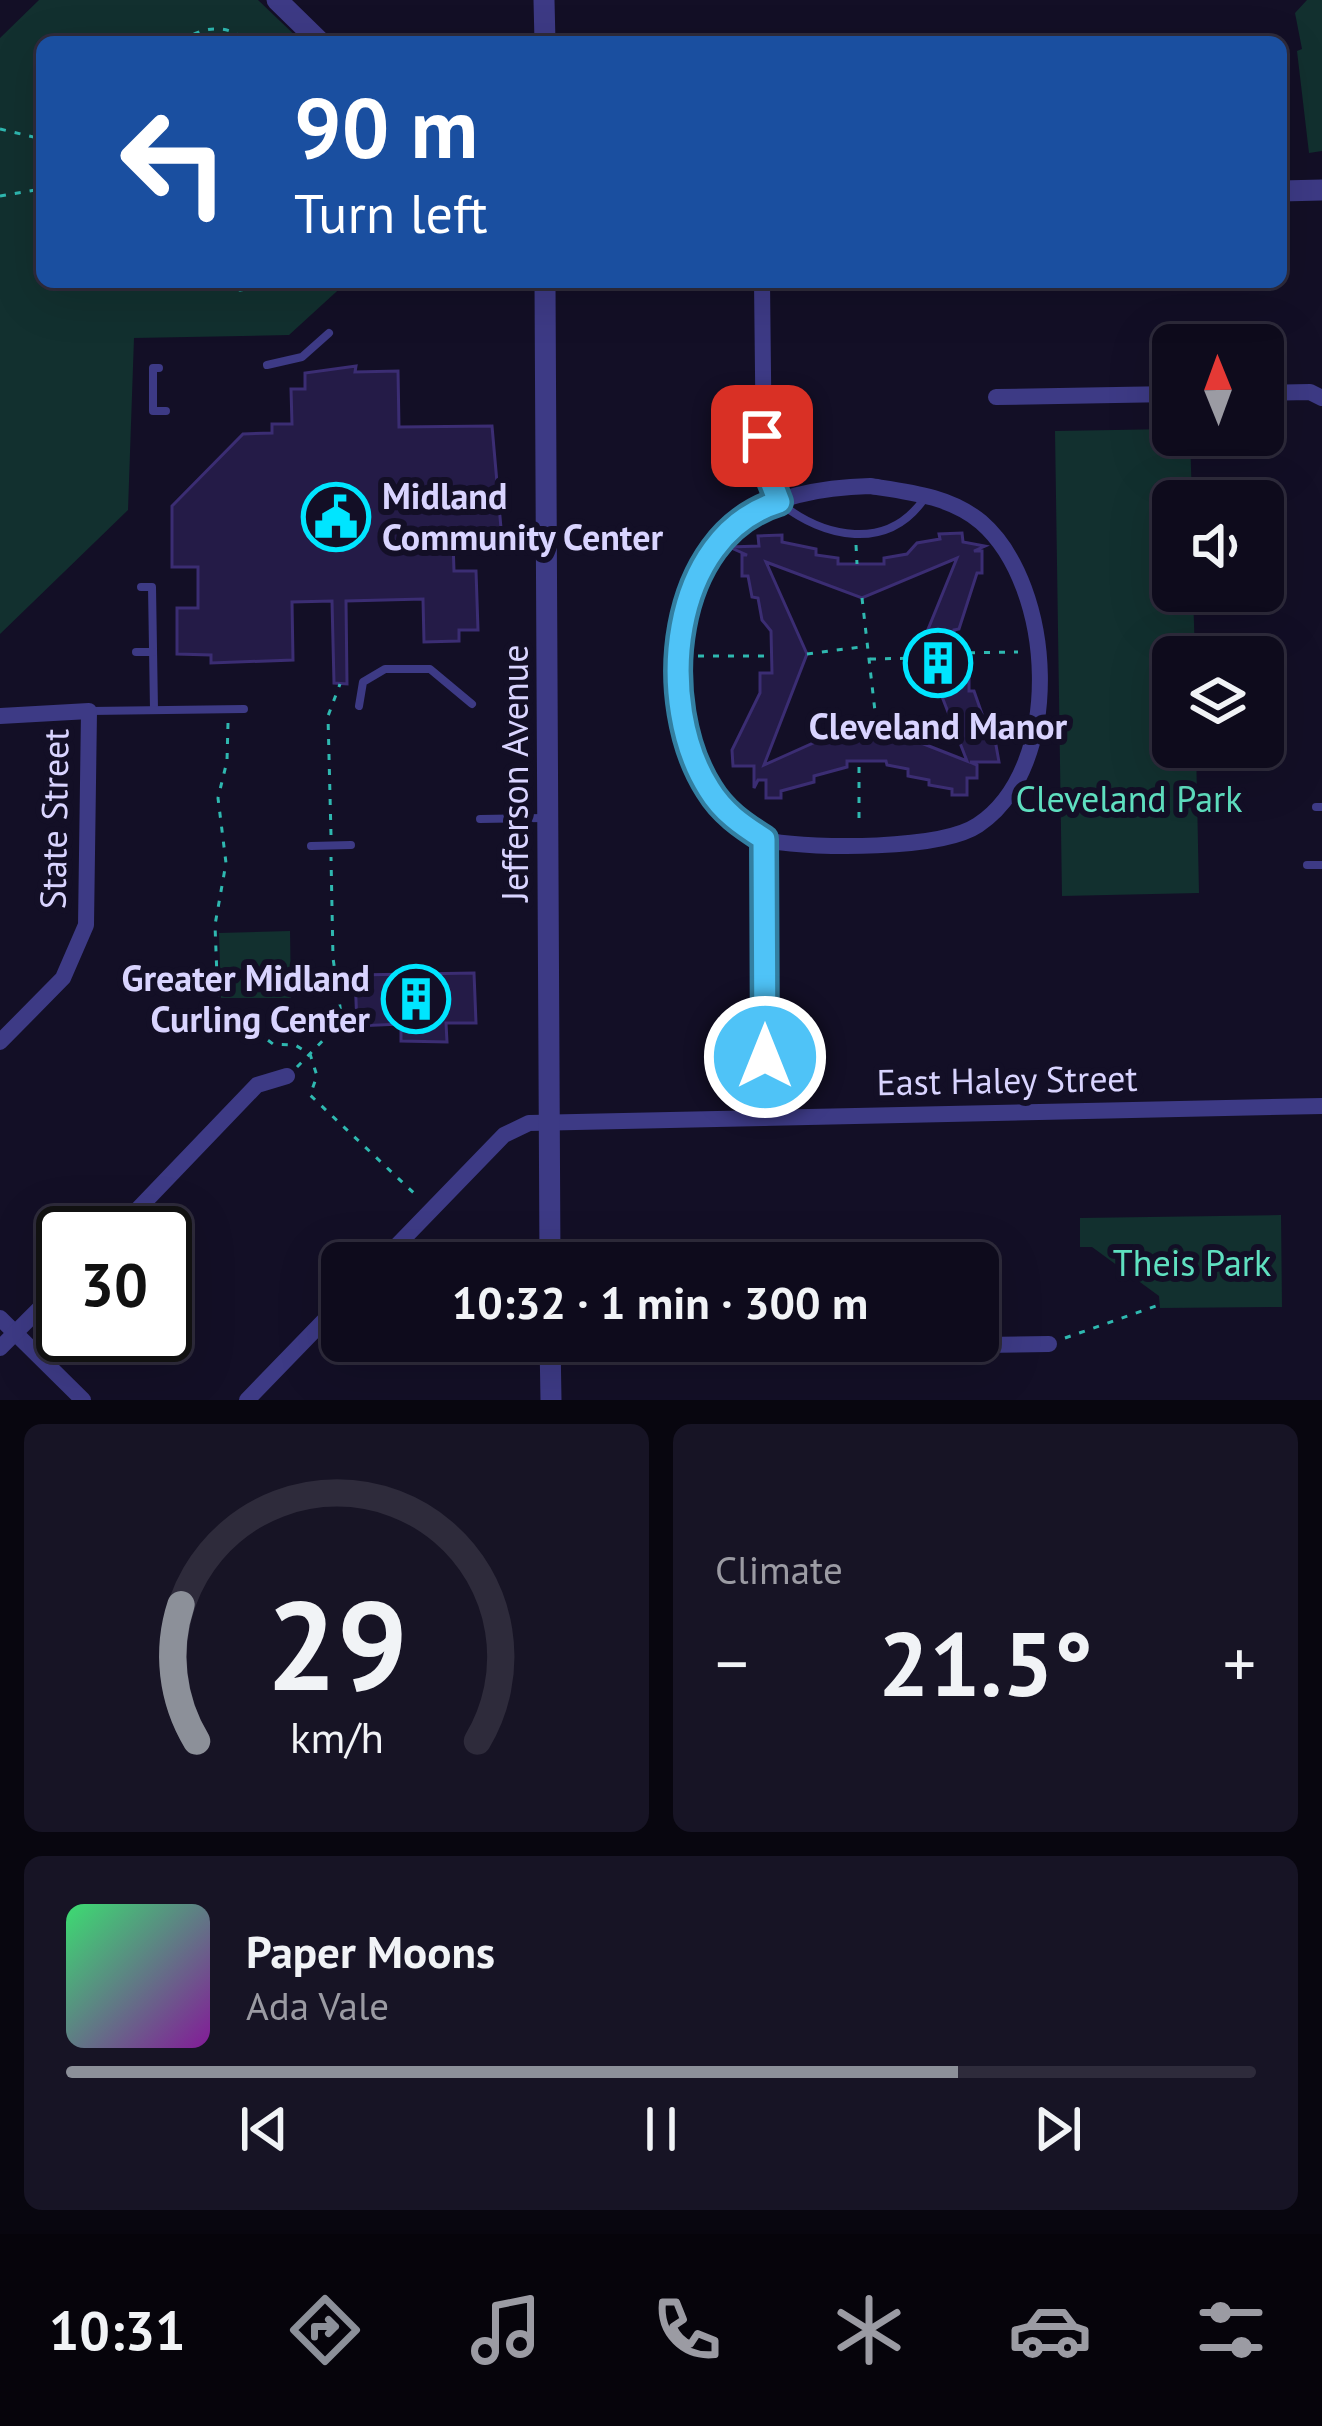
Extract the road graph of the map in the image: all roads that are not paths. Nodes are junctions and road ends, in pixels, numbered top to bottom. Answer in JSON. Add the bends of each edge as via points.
{"nodes":[{"id":1,"x":277,"y":0,"type":"edge"},
{"id":2,"x":544,"y":0,"type":"edge"},
{"id":3,"x":314,"y":36,"type":"edge"},
{"id":4,"x":544,"y":36,"type":"edge"},
{"id":5,"x":1287,"y":190,"type":"edge"},
{"id":6,"x":1322,"y":190,"type":"edge"},
{"id":7,"x":545,"y":288,"type":"edge"},
{"id":8,"x":762,"y":288,"type":"edge"},
{"id":9,"x":329,"y":332,"type":"dead end"},
{"id":10,"x":267,"y":365,"type":"dead end"},
{"id":11,"x":159,"y":368,"type":"dead end"},
{"id":12,"x":1284,"y":392,"type":"edge"},
{"id":13,"x":1152,"y":394,"type":"edge"},
{"id":14,"x":996,"y":397,"type":"dead end"},
{"id":15,"x":1322,"y":398,"type":"edge"},
{"id":16,"x":166,"y":411,"type":"dead end"},
{"id":17,"x":926,"y":496,"type":"junction"},
{"id":18,"x":779,"y":502,"type":"junction"},
{"id":19,"x":141,"y":587,"type":"dead end"},
{"id":20,"x":136,"y":652,"type":"dead end"},
{"id":21,"x":153,"y":652,"type":"junction"},
{"id":22,"x":472,"y":704,"type":"dead end"},
{"id":23,"x":359,"y":706,"type":"dead end"},
{"id":24,"x":244,"y":709,"type":"dead end"},
{"id":25,"x":154,"y":710,"type":"junction"},
{"id":26,"x":89,"y":711,"type":"junction"},
{"id":27,"x":0,"y":716,"type":"edge"},
{"id":28,"x":548,"y":818,"type":"junction"},
{"id":29,"x":480,"y":819,"type":"dead end"},
{"id":30,"x":764,"y":839,"type":"junction"},
{"id":31,"x":351,"y":845,"type":"dead end"},
{"id":32,"x":311,"y":846,"type":"dead end"},
{"id":33,"x":1306,"y":865,"type":"dead end"},
{"id":34,"x":1322,"y":865,"type":"edge"},
{"id":35,"x":0,"y":1042,"type":"edge"},
{"id":36,"x":287,"y":1076,"type":"road end"},
{"id":37,"x":1322,"y":1106,"type":"edge"},
{"id":38,"x":765,"y":1118,"type":"junction"},
{"id":39,"x":550,"y":1120,"type":"junction"},
{"id":40,"x":142,"y":1206,"type":"edge"},
{"id":41,"x":401,"y":1242,"type":"edge"},
{"id":42,"x":550,"y":1242,"type":"edge"},
{"id":43,"x":36,"y":1312,"type":"edge"},
{"id":44,"x":0,"y":1318,"type":"edge"},
{"id":45,"x":321,"y":1324,"type":"edge"},
{"id":46,"x":15,"y":1333,"type":"junction"},
{"id":47,"x":999,"y":1344,"type":"edge"},
{"id":48,"x":1049,"y":1344,"type":"road end"},
{"id":49,"x":0,"y":1348,"type":"edge"},
{"id":50,"x":550,"y":1362,"type":"edge"},
{"id":51,"x":83,"y":1400,"type":"edge"},
{"id":52,"x":247,"y":1400,"type":"edge"},
{"id":53,"x":550,"y":1400,"type":"edge"}],
"edges":[{"from":1,"to":3,"type":"street"},
{"from":2,"to":4,"type":"street"},
{"from":5,"to":6,"type":"street"},
{"from":7,"to":28,"type":"street","name":"Jefferson Avenue"},
{"from":8,"to":18,"type":"street","via":[[764,463]]},
{"from":9,"to":10,"type":"lane","via":[[302,357]]},
{"from":11,"to":16,"type":"lane","via":[[153,411]]},
{"from":12,"to":15,"type":"street"},
{"from":13,"to":14,"type":"street"},
{"from":17,"to":18,"type":"street","via":[[840,487]]},
{"from":17,"to":18,"type":"lane","via":[[900,523],[850,536],[822,530]]},
{"from":17,"to":30,"type":"street","via":[[981,522],[1020,570],[1036,643],[1033,748],[1006,797],[955,836]]},
{"from":18,"to":30,"type":"street","via":[[732,526],[710,550],[682,613],[680,657],[695,761],[732,818]]},
{"from":19,"to":21,"type":"lane","via":[[152,587]]},
{"from":20,"to":21,"type":"lane"},
{"from":21,"to":25,"type":"lane"},
{"from":22,"to":23,"type":"lane","via":[[430,669],[385,669],[363,682]]},
{"from":24,"to":25,"type":"lane"},
{"from":25,"to":26,"type":"lane"},
{"from":26,"to":27,"type":"street"},
{"from":26,"to":35,"type":"street","name":"State Street","via":[[86,926],[63,978]]},
{"from":28,"to":29,"type":"lane"},
{"from":28,"to":39,"type":"street","name":"Jefferson Avenue"},
{"from":30,"to":38,"type":"street"},
{"from":31,"to":32,"type":"lane"},
{"from":33,"to":34,"type":"lane"},
{"from":36,"to":40,"type":"street","via":[[257,1085]]},
{"from":37,"to":38,"type":"street","name":"East Haley Street"},
{"from":38,"to":39,"type":"street","name":"East Haley Street"},
{"from":39,"to":41,"type":"street","via":[[504,1136]]},
{"from":39,"to":42,"type":"street","name":"Jefferson Avenue"},
{"from":43,"to":46,"type":"street"},
{"from":44,"to":46,"type":"street"},
{"from":45,"to":52,"type":"street"},
{"from":46,"to":49,"type":"street"},
{"from":46,"to":51,"type":"street"},
{"from":47,"to":48,"type":"street"},
{"from":50,"to":53,"type":"street"}]}
